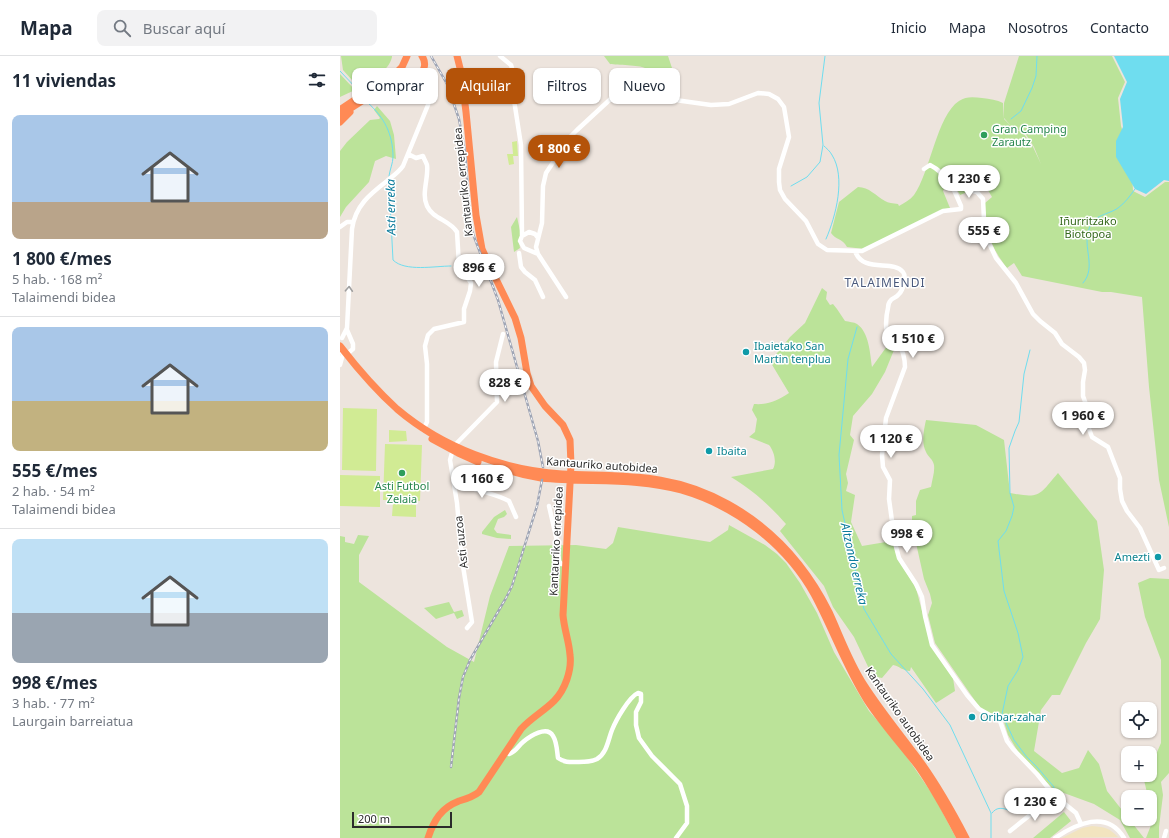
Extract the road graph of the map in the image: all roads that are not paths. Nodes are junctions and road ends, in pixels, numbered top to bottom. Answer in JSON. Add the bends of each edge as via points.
{"nodes":[{"id":1,"x":422,"y":56,"type":"edge"},
{"id":2,"x":430,"y":56,"type":"edge"},
{"id":3,"x":452,"y":56,"type":"edge"},
{"id":4,"x":457,"y":56,"type":"edge"},
{"id":5,"x":462,"y":56,"type":"edge"},
{"id":6,"x":500,"y":56,"type":"edge"},
{"id":7,"x":405,"y":58,"type":"edge"},
{"id":8,"x":425,"y":65,"type":"junction"},
{"id":9,"x":400,"y":68,"type":"edge"},
{"id":10,"x":423,"y":68,"type":"edge"},
{"id":11,"x":425,"y":68,"type":"edge"},
{"id":12,"x":457,"y":68,"type":"edge"},
{"id":13,"x":459,"y":68,"type":"edge"},
{"id":14,"x":352,"y":98,"type":"edge"},
{"id":15,"x":352,"y":101,"type":"edge"},
{"id":16,"x":340,"y":104,"type":"edge"},
{"id":17,"x":357,"y":104,"type":"edge"},
{"id":18,"x":360,"y":104,"type":"edge"},
{"id":19,"x":428,"y":104,"type":"edge"},
{"id":20,"x":465,"y":104,"type":"edge"},
{"id":21,"x":340,"y":110,"type":"edge"},
{"id":22,"x":466,"y":112,"type":"junction"},
{"id":23,"x":340,"y":115,"type":"edge"},
{"id":24,"x":340,"y":122,"type":"edge"},
{"id":25,"x":408,"y":154,"type":"junction"},
{"id":26,"x":924,"y":169,"type":"dead end"},
{"id":27,"x":954,"y":187,"type":"junction"},
{"id":28,"x":353,"y":222,"type":"junction"},
{"id":29,"x":340,"y":227,"type":"edge"},
{"id":30,"x":523,"y":229,"type":"junction"},
{"id":31,"x":540,"y":230,"type":"junction"},
{"id":32,"x":530,"y":233,"type":"junction"},
{"id":33,"x":522,"y":236,"type":"junction"},
{"id":34,"x":538,"y":238,"type":"junction"},
{"id":35,"x":536,"y":247,"type":"junction"},
{"id":36,"x":529,"y":250,"type":"junction"},
{"id":37,"x":855,"y":251,"type":"junction"},
{"id":38,"x":519,"y":253,"type":"dead end"},
{"id":39,"x":538,"y":254,"type":"junction"},
{"id":40,"x":543,"y":297,"type":"dead end"},
{"id":41,"x":566,"y":297,"type":"dead end"},
{"id":42,"x":347,"y":328,"type":"junction"},
{"id":43,"x":504,"y":334,"type":"dead end"},
{"id":44,"x":341,"y":341,"type":"edge"},
{"id":45,"x":352,"y":341,"type":"junction"},
{"id":46,"x":344,"y":353,"type":"edge"},
{"id":47,"x":350,"y":360,"type":"junction"},
{"id":48,"x":341,"y":363,"type":"edge"},
{"id":49,"x":423,"y":430,"type":"junction"},
{"id":50,"x":453,"y":447,"type":"junction"},
{"id":51,"x":476,"y":458,"type":"junction"},
{"id":52,"x":453,"y":477,"type":"junction"},
{"id":53,"x":549,"y":506,"type":"dead end"},
{"id":54,"x":516,"y":517,"type":"dead end"},
{"id":55,"x":565,"y":564,"type":"junction"},
{"id":56,"x":1164,"y":568,"type":"dead end"},
{"id":57,"x":467,"y":628,"type":"dead end"},
{"id":58,"x":505,"y":752,"type":"junction"},
{"id":59,"x":1054,"y":795,"type":"junction"},
{"id":60,"x":1081,"y":824,"type":"junction"},
{"id":61,"x":1010,"y":831,"type":"dead end"},
{"id":62,"x":1166,"y":832,"type":"dead end"},
{"id":63,"x":964,"y":837,"type":"edge"},
{"id":64,"x":428,"y":838,"type":"edge"},
{"id":65,"x":676,"y":838,"type":"edge"},
{"id":66,"x":1055,"y":838,"type":"edge"},
{"id":67,"x":1124,"y":838,"type":"edge"},
{"id":68,"x":1164,"y":838,"type":"edge"}],
"edges":[{"from":1,"to":8,"type":"highway"},
{"from":2,"to":8,"type":"highway"},
{"from":3,"to":12,"type":"highway"},
{"from":4,"to":13,"type":"highway"},
{"from":5,"to":22,"type":"highway"},
{"from":6,"to":30,"type":"street","via":[[511,65],[514,75],[514,100],[521,145]]},
{"from":7,"to":9,"type":"highway"},
{"from":8,"to":10,"type":"highway"},
{"from":8,"to":11,"type":"street"},
{"from":14,"to":16,"type":"highway"},
{"from":15,"to":21,"type":"highway"},
{"from":17,"to":23,"type":"highway"},
{"from":18,"to":24,"type":"highway"},
{"from":19,"to":25,"type":"street"},
{"from":20,"to":22,"type":"highway"},
{"from":22,"to":55,"type":"highway","name":"Kantauriko errepidea","via":[[476,215],[482,248],[515,318],[531,386],[544,406],[563,425],[568,435],[571,465]]},
{"from":25,"to":28,"type":"street","via":[[402,168],[363,201]]},
{"from":25,"to":49,"type":"street","via":[[416,158],[424,156],[427,166],[426,205],[454,228],[459,265],[471,283],[464,309],[464,322],[434,329],[428,335],[427,422]]},
{"from":26,"to":27,"type":"street","via":[[930,165],[934,167]]},
{"from":27,"to":37,"type":"street","via":[[962,208],[943,212],[866,249]]},
{"from":27,"to":56,"type":"street","via":[[963,184],[968,190],[977,192],[982,197],[987,239],[996,258],[1016,283],[1032,314],[1084,363],[1083,396],[1088,410],[1088,429],[1092,437],[1108,447],[1120,478],[1122,501],[1140,528],[1159,570]]},
{"from":28,"to":29,"type":"street","via":[[347,222]]},
{"from":42,"to":28,"type":"street","one_way":true},
{"from":30,"to":32,"type":"street"},
{"from":30,"to":33,"type":"street"},
{"from":31,"to":32,"type":"street"},
{"from":31,"to":34,"type":"street"},
{"from":31,"to":37,"type":"street","via":[[542,186],[546,173],[570,137],[618,92],[637,88],[668,99],[718,105],[729,104],[761,92],[780,101],[786,115],[788,141],[778,177],[783,196],[806,221],[821,247],[833,252]]},
{"from":32,"to":33,"type":"street"},
{"from":32,"to":34,"type":"street"},
{"from":33,"to":36,"type":"street","via":[[521,245]]},
{"from":34,"to":35,"type":"street"},
{"from":35,"to":36,"type":"street"},
{"from":35,"to":39,"type":"street"},
{"from":36,"to":39,"type":"street"},
{"from":37,"to":59,"type":"street","via":[[870,264],[900,268],[905,276],[900,294],[891,300],[886,319],[888,337],[900,346],[905,367],[886,418],[882,455],[883,467],[890,480],[889,499],[895,543],[900,558],[922,597],[932,644],[943,662],[979,709],[1000,721],[1007,741]]},
{"from":38,"to":40,"type":"street","via":[[521,267],[535,280]]},
{"from":39,"to":41,"type":"street"},
{"from":42,"to":44,"type":"street"},
{"from":42,"to":45,"type":"street"},
{"from":43,"to":50,"type":"street","via":[[496,362],[497,402]]},
{"from":44,"to":45,"type":"street","via":[[347,338]]},
{"from":44,"to":51,"type":"highway","name":"Kantauriko autobidea","via":[[365,377],[397,409],[436,437]]},
{"from":45,"to":46,"type":"street","via":[[354,346]]},
{"from":46,"to":47,"type":"street"},
{"from":46,"to":48,"type":"street"},
{"from":46,"to":51,"type":"highway","name":"Kantauriko autobidea","via":[[371,390],[399,416],[442,445]]},
{"from":47,"to":48,"type":"street"},
{"from":47,"to":49,"type":"street","via":[[382,398]]},
{"from":49,"to":50,"type":"street"},
{"from":50,"to":52,"type":"street","name":"Asti auzoa","via":[[450,460]]},
{"from":51,"to":63,"type":"highway","name":"Kantauriko autobidea","via":[[541,472],[645,477],[682,484],[729,504],[758,523],[789,551],[809,576],[862,682],[930,776]]},
{"from":52,"to":54,"type":"street","via":[[466,485],[509,501]]},
{"from":52,"to":57,"type":"street","name":"Asti auzoa","via":[[472,622]]},
{"from":53,"to":55,"type":"street","via":[[557,541],[558,561]]},
{"from":55,"to":58,"type":"highway","name":"Kantauriko errepidea","via":[[563,615],[570,656],[568,675],[558,696],[527,722]]},
{"from":58,"to":64,"type":"highway","name":"Kantauriko errepidea","via":[[475,796],[454,803],[442,811],[435,820]]},
{"from":58,"to":65,"type":"street","via":[[513,752],[529,737],[545,731],[554,736],[558,758],[562,761],[588,762],[597,759],[606,747],[612,728],[630,699],[638,693],[641,694],[636,717],[639,738],[652,756],[680,784],[687,806],[687,823]]},
{"from":59,"to":60,"type":"street","via":[[1076,813]]},
{"from":59,"to":61,"type":"street"},
{"from":60,"to":66,"type":"street"},
{"from":60,"to":67,"type":"street","via":[[1093,821],[1104,823],[1113,826]]},
{"from":62,"to":68,"type":"street"}]}
